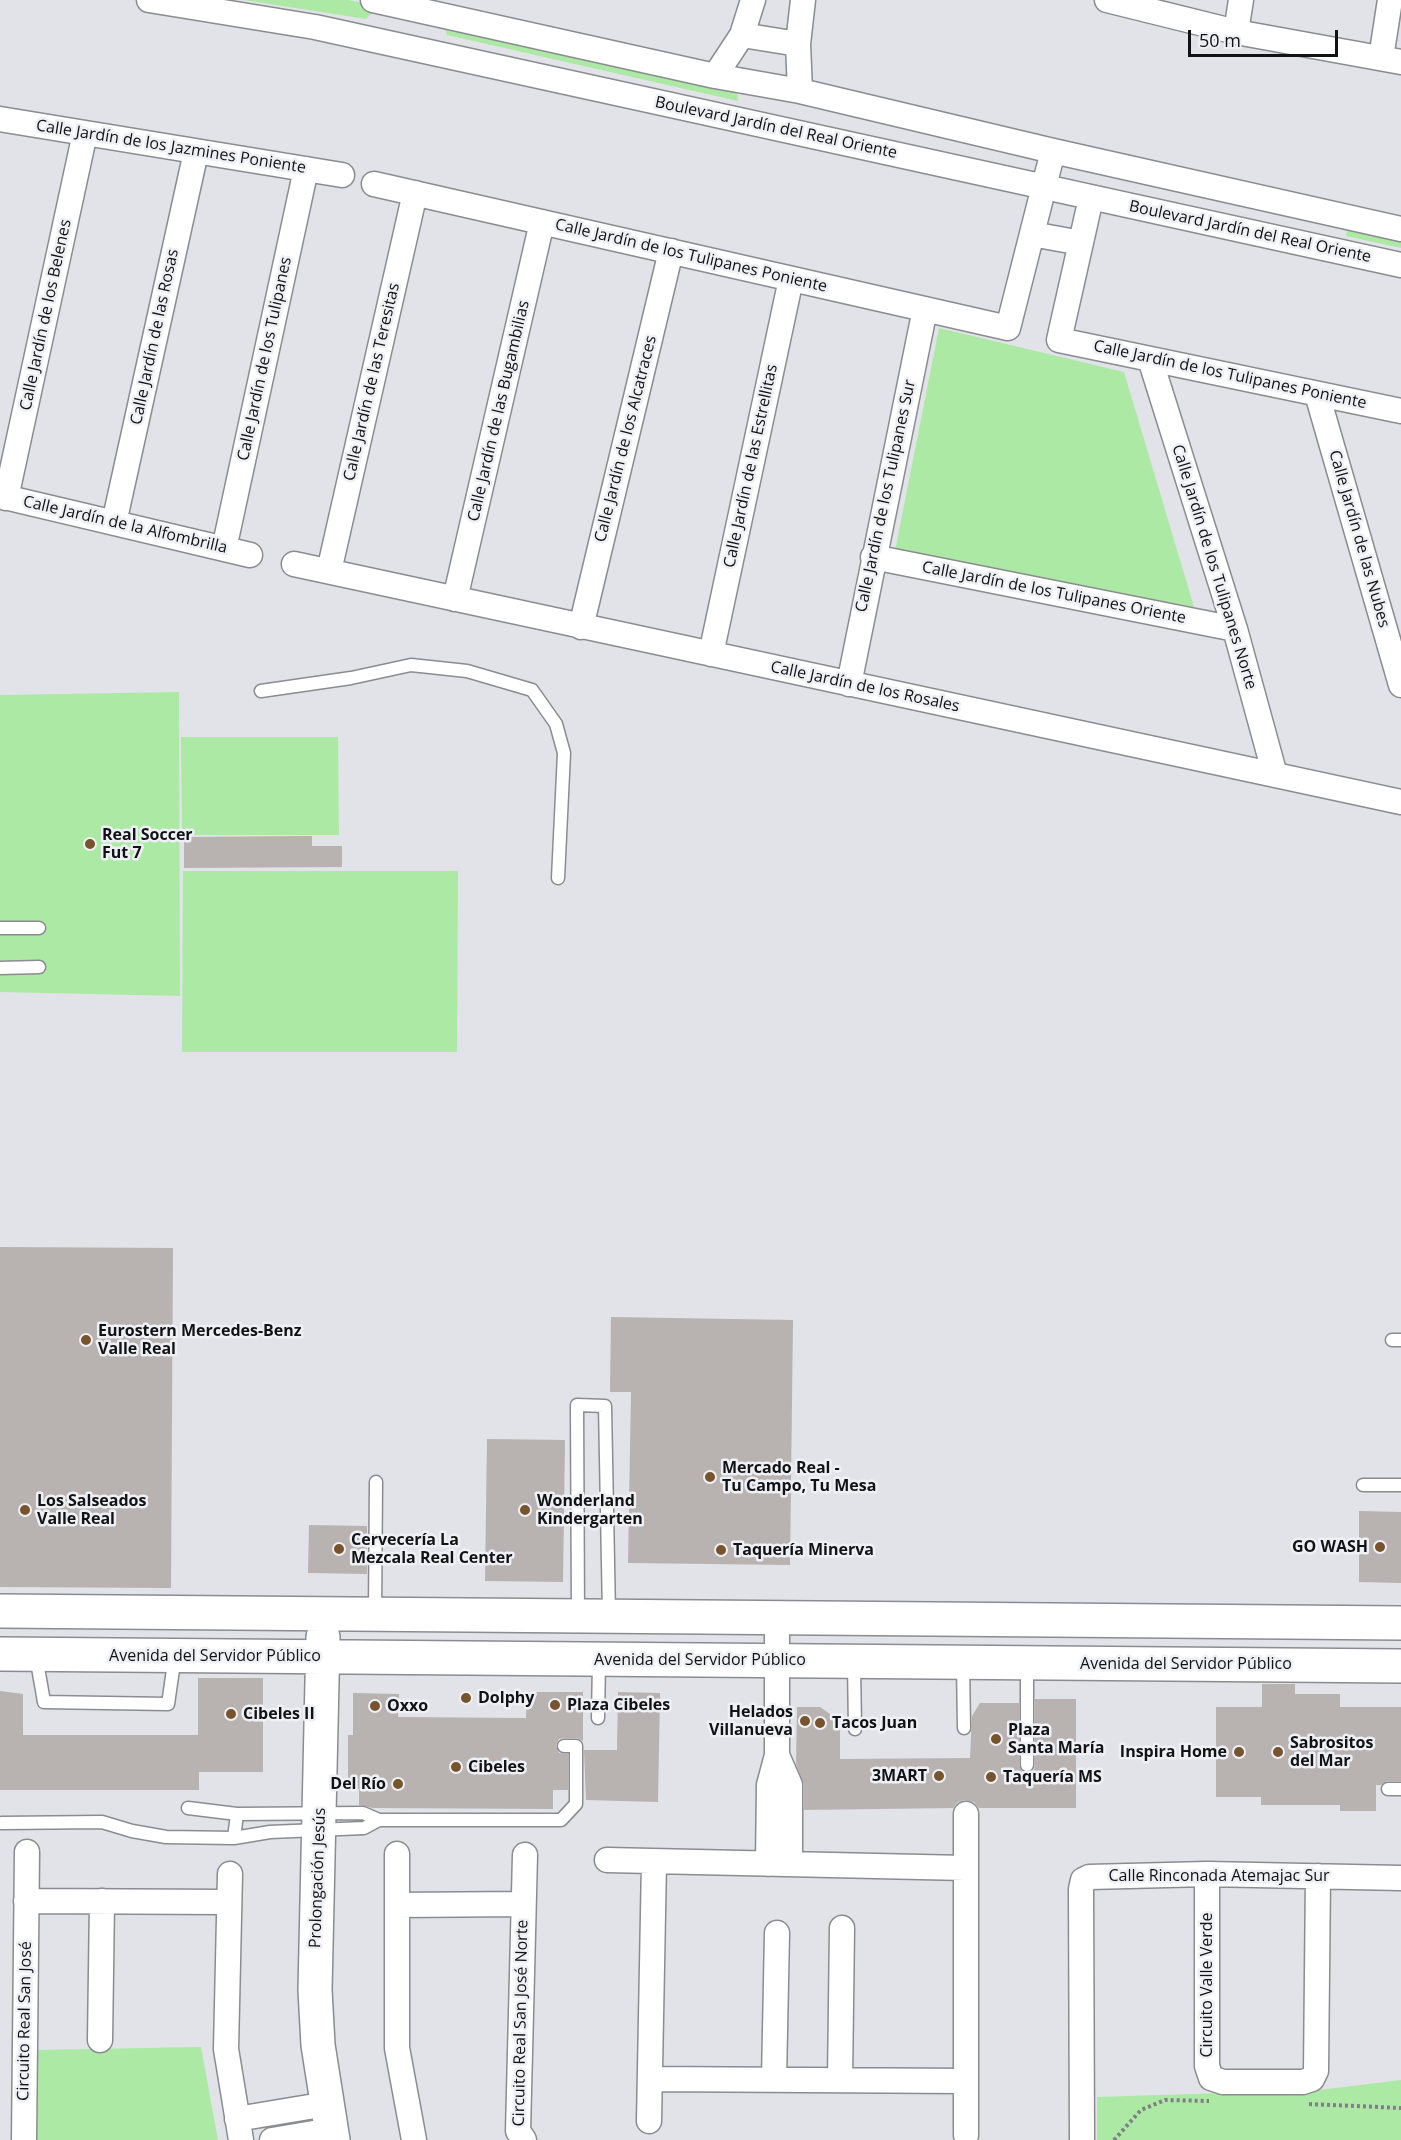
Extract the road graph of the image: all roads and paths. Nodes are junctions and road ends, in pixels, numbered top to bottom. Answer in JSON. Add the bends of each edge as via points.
{"nodes":[{"id":1,"x":148,"y":0,"type":"edge"},
{"id":2,"x":374,"y":0,"type":"edge"},
{"id":3,"x":753,"y":0,"type":"edge"},
{"id":4,"x":803,"y":0,"type":"edge"},
{"id":5,"x":1107,"y":0,"type":"edge"},
{"id":6,"x":1241,"y":0,"type":"edge"},
{"id":7,"x":1390,"y":0,"type":"edge"},
{"id":8,"x":407,"y":8,"type":"junction"},
{"id":9,"x":1236,"y":32,"type":"junction"},
{"id":10,"x":742,"y":35,"type":"junction"},
{"id":11,"x":798,"y":44,"type":"junction"},
{"id":12,"x":399,"y":45,"type":"junction"},
{"id":13,"x":1391,"y":60,"type":"edge"},
{"id":14,"x":715,"y":76,"type":"junction"},
{"id":15,"x":800,"y":91,"type":"junction"},
{"id":16,"x":0,"y":119,"type":"edge"},
{"id":17,"x":85,"y":133,"type":"junction"},
{"id":18,"x":1053,"y":151,"type":"junction"},
{"id":19,"x":196,"y":152,"type":"junction"},
{"id":20,"x":306,"y":169,"type":"junction"},
{"id":21,"x":342,"y":175,"type":"dead end"},
{"id":22,"x":374,"y":184,"type":"dead end"},
{"id":23,"x":1044,"y":188,"type":"junction"},
{"id":24,"x":415,"y":193,"type":"junction"},
{"id":25,"x":1091,"y":198,"type":"junction"},
{"id":26,"x":1343,"y":216,"type":"junction"},
{"id":27,"x":542,"y":222,"type":"junction"},
{"id":28,"x":1401,"y":229,"type":"edge"},
{"id":29,"x":1032,"y":234,"type":"junction"},
{"id":30,"x":1081,"y":243,"type":"junction"},
{"id":31,"x":1334,"y":250,"type":"junction"},
{"id":32,"x":671,"y":251,"type":"junction"},
{"id":33,"x":1401,"y":265,"type":"edge"},
{"id":34,"x":791,"y":279,"type":"junction"},
{"id":35,"x":925,"y":309,"type":"junction"},
{"id":36,"x":1150,"y":359,"type":"junction"},
{"id":37,"x":1317,"y":394,"type":"junction"},
{"id":38,"x":1401,"y":411,"type":"edge"},
{"id":39,"x":3,"y":497,"type":"edge"},
{"id":40,"x":114,"y":523,"type":"junction"},
{"id":41,"x":224,"y":549,"type":"junction"},
{"id":42,"x":250,"y":555,"type":"dead end"},
{"id":43,"x":873,"y":557,"type":"junction"},
{"id":44,"x":294,"y":564,"type":"dead end"},
{"id":45,"x":329,"y":571,"type":"junction"},
{"id":46,"x":455,"y":599,"type":"junction"},
{"id":47,"x":581,"y":627,"type":"junction"},
{"id":48,"x":1235,"y":629,"type":"junction"},
{"id":49,"x":711,"y":654,"type":"junction"},
{"id":50,"x":849,"y":684,"type":"junction"},
{"id":51,"x":1401,"y":685,"type":"edge"},
{"id":52,"x":261,"y":691,"type":"dead end"},
{"id":53,"x":1275,"y":775,"type":"junction"},
{"id":54,"x":1401,"y":802,"type":"edge"},
{"id":55,"x":558,"y":878,"type":"dead end"},
{"id":56,"x":0,"y":928,"type":"edge"},
{"id":57,"x":39,"y":928,"type":"dead end"},
{"id":58,"x":39,"y":967,"type":"dead end"},
{"id":59,"x":0,"y":968,"type":"edge"},
{"id":60,"x":376,"y":1482,"type":"dead end"},
{"id":61,"x":1363,"y":1485,"type":"dead end"},
{"id":62,"x":1401,"y":1485,"type":"edge"},
{"id":63,"x":0,"y":1611,"type":"edge"},
{"id":64,"x":323,"y":1614,"type":"junction"},
{"id":65,"x":375,"y":1614,"type":"junction"},
{"id":66,"x":594,"y":1616,"type":"junction"},
{"id":67,"x":777,"y":1617,"type":"junction"},
{"id":68,"x":1401,"y":1623,"type":"edge"},
{"id":69,"x":0,"y":1654,"type":"edge"},
{"id":70,"x":35,"y":1654,"type":"junction"},
{"id":71,"x":175,"y":1656,"type":"junction"},
{"id":72,"x":323,"y":1657,"type":"junction"},
{"id":73,"x":599,"y":1659,"type":"junction"},
{"id":74,"x":777,"y":1660,"type":"junction"},
{"id":75,"x":854,"y":1662,"type":"junction"},
{"id":76,"x":963,"y":1663,"type":"junction"},
{"id":77,"x":1028,"y":1663,"type":"junction"},
{"id":78,"x":1401,"y":1665,"type":"edge"},
{"id":79,"x":598,"y":1718,"type":"dead end"},
{"id":80,"x":964,"y":1728,"type":"dead end"},
{"id":81,"x":855,"y":1729,"type":"dead end"},
{"id":82,"x":564,"y":1746,"type":"dead end"},
{"id":83,"x":1027,"y":1765,"type":"dead end"},
{"id":84,"x":188,"y":1808,"type":"dead end"},
{"id":85,"x":237,"y":1814,"type":"junction"},
{"id":86,"x":966,"y":1814,"type":"dead end"},
{"id":87,"x":379,"y":1820,"type":"junction"},
{"id":88,"x":319,"y":1822,"type":"junction"},
{"id":89,"x":2,"y":1823,"type":"dead end"},
{"id":90,"x":234,"y":1838,"type":"junction"},
{"id":91,"x":27,"y":1852,"type":"dead end"},
{"id":92,"x":397,"y":1854,"type":"dead end"},
{"id":93,"x":525,"y":1856,"type":"dead end"},
{"id":94,"x":607,"y":1860,"type":"dead end"},
{"id":95,"x":654,"y":1862,"type":"junction"},
{"id":96,"x":779,"y":1864,"type":"junction"},
{"id":97,"x":965,"y":1868,"type":"junction"},
{"id":98,"x":230,"y":1874,"type":"dead end"},
{"id":99,"x":1207,"y":1874,"type":"junction"},
{"id":100,"x":1318,"y":1876,"type":"junction"},
{"id":101,"x":1401,"y":1878,"type":"edge"},
{"id":102,"x":27,"y":1901,"type":"junction"},
{"id":103,"x":102,"y":1901,"type":"junction"},
{"id":104,"x":228,"y":1902,"type":"junction"},
{"id":105,"x":523,"y":1904,"type":"junction"},
{"id":106,"x":397,"y":1905,"type":"junction"},
{"id":107,"x":842,"y":1928,"type":"dead end"},
{"id":108,"x":777,"y":1933,"type":"dead end"},
{"id":109,"x":100,"y":2040,"type":"dead end"},
{"id":110,"x":650,"y":2079,"type":"junction"},
{"id":111,"x":774,"y":2079,"type":"junction"},
{"id":112,"x":840,"y":2080,"type":"junction"},
{"id":113,"x":965,"y":2080,"type":"junction"},
{"id":114,"x":1211,"y":2101,"type":"dead end"},
{"id":115,"x":1306,"y":2104,"type":"dead end"},
{"id":116,"x":1401,"y":2108,"type":"edge"},
{"id":117,"x":650,"y":2121,"type":"dead end"},
{"id":118,"x":330,"y":2125,"type":"edge"},
{"id":119,"x":239,"y":2130,"type":"edge"},
{"id":120,"x":966,"y":2135,"type":"dead end"},
{"id":121,"x":24,"y":2140,"type":"edge"},
{"id":122,"x":272,"y":2140,"type":"edge"},
{"id":123,"x":414,"y":2140,"type":"edge"},
{"id":124,"x":524,"y":2140,"type":"edge"},
{"id":125,"x":1082,"y":2140,"type":"edge"},
{"id":126,"x":1114,"y":2140,"type":"edge"}],
"edges":[{"from":1,"to":12,"type":"street","name":"Boulevard Jardín del Real Oriente"},
{"from":2,"to":8,"type":"street"},
{"from":3,"to":10,"type":"street"},
{"from":4,"to":11,"type":"street"},
{"from":5,"to":9,"type":"street"},
{"from":6,"to":9,"type":"street"},
{"from":7,"to":13,"type":"street"},
{"from":8,"to":12,"type":"street"},
{"from":8,"to":14,"type":"street"},
{"from":9,"to":13,"type":"street"},
{"from":10,"to":11,"type":"street"},
{"from":10,"to":14,"type":"street"},
{"from":11,"to":15,"type":"street"},
{"from":12,"to":23,"type":"street","name":"Boulevard Jardín del Real Oriente"},
{"from":14,"to":15,"type":"street"},
{"from":15,"to":18,"type":"street"},
{"from":16,"to":17,"type":"street","name":"Calle Jardín de los Jazmines Poniente"},
{"from":17,"to":19,"type":"street","name":"Calle Jardín de los Jazmines Poniente"},
{"from":17,"to":39,"type":"street","name":"Calle Jardín de los Belenes"},
{"from":18,"to":23,"type":"street"},
{"from":18,"to":26,"type":"street"},
{"from":19,"to":20,"type":"street","name":"Calle Jardín de los Jazmines Poniente"},
{"from":19,"to":40,"type":"street","name":"Calle Jardín de las Rosas"},
{"from":20,"to":21,"type":"street","name":"Calle Jardín de los Jazmines Poniente"},
{"from":20,"to":41,"type":"street","name":"Calle Jardín de los Tulipanes"},
{"from":22,"to":24,"type":"street","name":"Calle Jardín de los Tulipanes Poniente"},
{"from":23,"to":25,"type":"street","name":"Boulevard Jardín del Real Oriente"},
{"from":23,"to":29,"type":"street"},
{"from":24,"to":27,"type":"street","name":"Calle Jardín de los Tulipanes Poniente"},
{"from":24,"to":45,"type":"street","name":"Calle Jardín de las Teresitas"},
{"from":25,"to":30,"type":"street"},
{"from":25,"to":31,"type":"street","name":"Boulevard Jardín del Real Oriente"},
{"from":26,"to":28,"type":"street"},
{"from":26,"to":31,"type":"street"},
{"from":27,"to":32,"type":"street","name":"Calle Jardín de los Tulipanes Poniente"},
{"from":27,"to":46,"type":"street","name":"Calle Jardín de las Bugambilias"},
{"from":29,"to":30,"type":"street"},
{"from":29,"to":35,"type":"street","name":"Calle Jardín de los Tulipanes Poniente","via":[[1008,328]]},
{"from":30,"to":36,"type":"street","name":"Calle Jardín de los Tulipanes Poniente","via":[[1059,340]]},
{"from":31,"to":33,"type":"street","name":"Boulevard Jardín del Real Oriente"},
{"from":32,"to":34,"type":"street","name":"Calle Jardín de los Tulipanes Poniente"},
{"from":32,"to":47,"type":"street","name":"Calle Jardín de los Alcatraces"},
{"from":34,"to":35,"type":"street","name":"Calle Jardín de los Tulipanes Poniente"},
{"from":34,"to":49,"type":"street","name":"Calle Jardín de las Estrellitas"},
{"from":35,"to":43,"type":"street","name":"Calle Jardín de los Tulipanes Sur"},
{"from":36,"to":37,"type":"street","name":"Calle Jardín de los Tulipanes Poniente"},
{"from":36,"to":48,"type":"street","name":"Calle Jardín de los Tulipanes Norte"},
{"from":37,"to":38,"type":"street","name":"Calle Jardín de los Tulipanes Poniente"},
{"from":37,"to":51,"type":"street","name":"Calle Jardín de las Nubes"},
{"from":39,"to":40,"type":"street","name":"Calle Jardín de la Alfombrilla"},
{"from":40,"to":41,"type":"street","name":"Calle Jardín de la Alfombrilla"},
{"from":41,"to":42,"type":"street","name":"Calle Jardín de la Alfombrilla"},
{"from":43,"to":48,"type":"street","name":"Calle Jardín de los Tulipanes Oriente"},
{"from":43,"to":50,"type":"street","name":"Calle Jardín de los Tulipanes Sur"},
{"from":44,"to":45,"type":"street"},
{"from":45,"to":46,"type":"street","name":"Calle Jardín de los Rosales"},
{"from":46,"to":47,"type":"street","name":"Calle Jardín de los Rosales"},
{"from":47,"to":49,"type":"street","name":"Calle Jardín de los Rosales"},
{"from":48,"to":53,"type":"street","name":"Calle Jardín de los Tulipanes Norte"},
{"from":49,"to":50,"type":"street","name":"Calle Jardín de los Rosales"},
{"from":50,"to":53,"type":"street","name":"Calle Jardín de los Rosales"},
{"from":52,"to":55,"type":"lane","via":[[411,665],[467,671],[532,690],[556,724],[564,753]]},
{"from":53,"to":54,"type":"street","name":"Calle Jardín de los Rosales"},
{"from":56,"to":57,"type":"lane"},
{"from":58,"to":59,"type":"lane"},
{"from":60,"to":65,"type":"lane"},
{"from":61,"to":62,"type":"lane"},
{"from":63,"to":64,"type":"street"},
{"from":64,"to":65,"type":"street"},
{"from":64,"to":72,"type":"street","name":"Prolongación Jesús"},
{"from":65,"to":66,"type":"street"},
{"from":66,"to":66,"type":"lane","via":[[605,1406],[577,1405]]},
{"from":66,"to":67,"type":"street"},
{"from":67,"to":68,"type":"street"},
{"from":67,"to":74,"type":"street"},
{"from":69,"to":70,"type":"street","name":"Avenida del Servidor Público"},
{"from":70,"to":71,"type":"street","name":"Avenida del Servidor Público"},
{"from":70,"to":71,"type":"lane","via":[[44,1702],[168,1704]]},
{"from":71,"to":72,"type":"street","name":"Avenida del Servidor Público"},
{"from":72,"to":73,"type":"street","name":"Avenida del Servidor Público"},
{"from":72,"to":88,"type":"street","name":"Prolongación Jesús"},
{"from":73,"to":74,"type":"street","name":"Avenida del Servidor Público"},
{"from":73,"to":79,"type":"lane"},
{"from":74,"to":75,"type":"street","name":"Avenida del Servidor Público"},
{"from":74,"to":96,"type":"street","via":[[777,1755],[769,1785]]},
{"from":75,"to":76,"type":"street","name":"Avenida del Servidor Público"},
{"from":75,"to":81,"type":"lane"},
{"from":76,"to":77,"type":"street","name":"Avenida del Servidor Público"},
{"from":76,"to":80,"type":"lane"},
{"from":77,"to":78,"type":"street","name":"Avenida del Servidor Público"},
{"from":77,"to":83,"type":"lane"},
{"from":82,"to":87,"type":"lane","via":[[576,1746],[576,1804],[561,1820]]},
{"from":84,"to":85,"type":"lane"},
{"from":85,"to":88,"type":"lane"},
{"from":85,"to":90,"type":"lane"},
{"from":86,"to":97,"type":"street"},
{"from":87,"to":88,"type":"lane","via":[[363,1813]]},
{"from":87,"to":88,"type":"lane","via":[[364,1828]]},
{"from":88,"to":90,"type":"lane"},
{"from":88,"to":118,"type":"street","name":"Prolongación Jesús","via":[[315,1990],[318,2045]]},
{"from":89,"to":90,"type":"lane","via":[[102,1822],[166,1837]]},
{"from":91,"to":102,"type":"street","name":"Circuito Real San José"},
{"from":92,"to":106,"type":"street"},
{"from":93,"to":105,"type":"street","name":"Circuito Real San José Norte"},
{"from":94,"to":95,"type":"street"},
{"from":95,"to":96,"type":"street"},
{"from":95,"to":110,"type":"street"},
{"from":96,"to":97,"type":"street"},
{"from":97,"to":113,"type":"street"},
{"from":98,"to":104,"type":"street"},
{"from":99,"to":100,"type":"street","name":"Calle Rinconada Atemajac Sur"},
{"from":99,"to":100,"type":"street","name":"Circuito Valle Verde","via":[[1207,2066],[1211,2078],[1223,2082],[1303,2082],[1312,2079],[1316,2071]]},
{"from":99,"to":125,"type":"street","name":"Calle Rinconada Atemajac Sur","via":[[1089,1876],[1083,1880]]},
{"from":100,"to":101,"type":"street","name":"Calle Rinconada Atemajac Sur"},
{"from":102,"to":103,"type":"street"},
{"from":102,"to":121,"type":"street","name":"Circuito Real San José"},
{"from":103,"to":104,"type":"street"},
{"from":103,"to":109,"type":"street"},
{"from":104,"to":119,"type":"street","via":[[226,2049]]},
{"from":105,"to":106,"type":"street","name":"Circuito Real San José Norte"},
{"from":105,"to":124,"type":"street","name":"Circuito Real San José Norte","via":[[518,2131]]},
{"from":106,"to":123,"type":"street","via":[[397,2048]]},
{"from":107,"to":112,"type":"street"},
{"from":108,"to":111,"type":"street"},
{"from":110,"to":111,"type":"street"},
{"from":110,"to":117,"type":"street"},
{"from":111,"to":112,"type":"street"},
{"from":112,"to":113,"type":"street"},
{"from":113,"to":120,"type":"street"},
{"from":114,"to":126,"type":"path","via":[[1165,2100],[1149,2106]]},
{"from":115,"to":116,"type":"path"},
{"from":118,"to":119,"type":"street"},
{"from":118,"to":122,"type":"street"}]}
